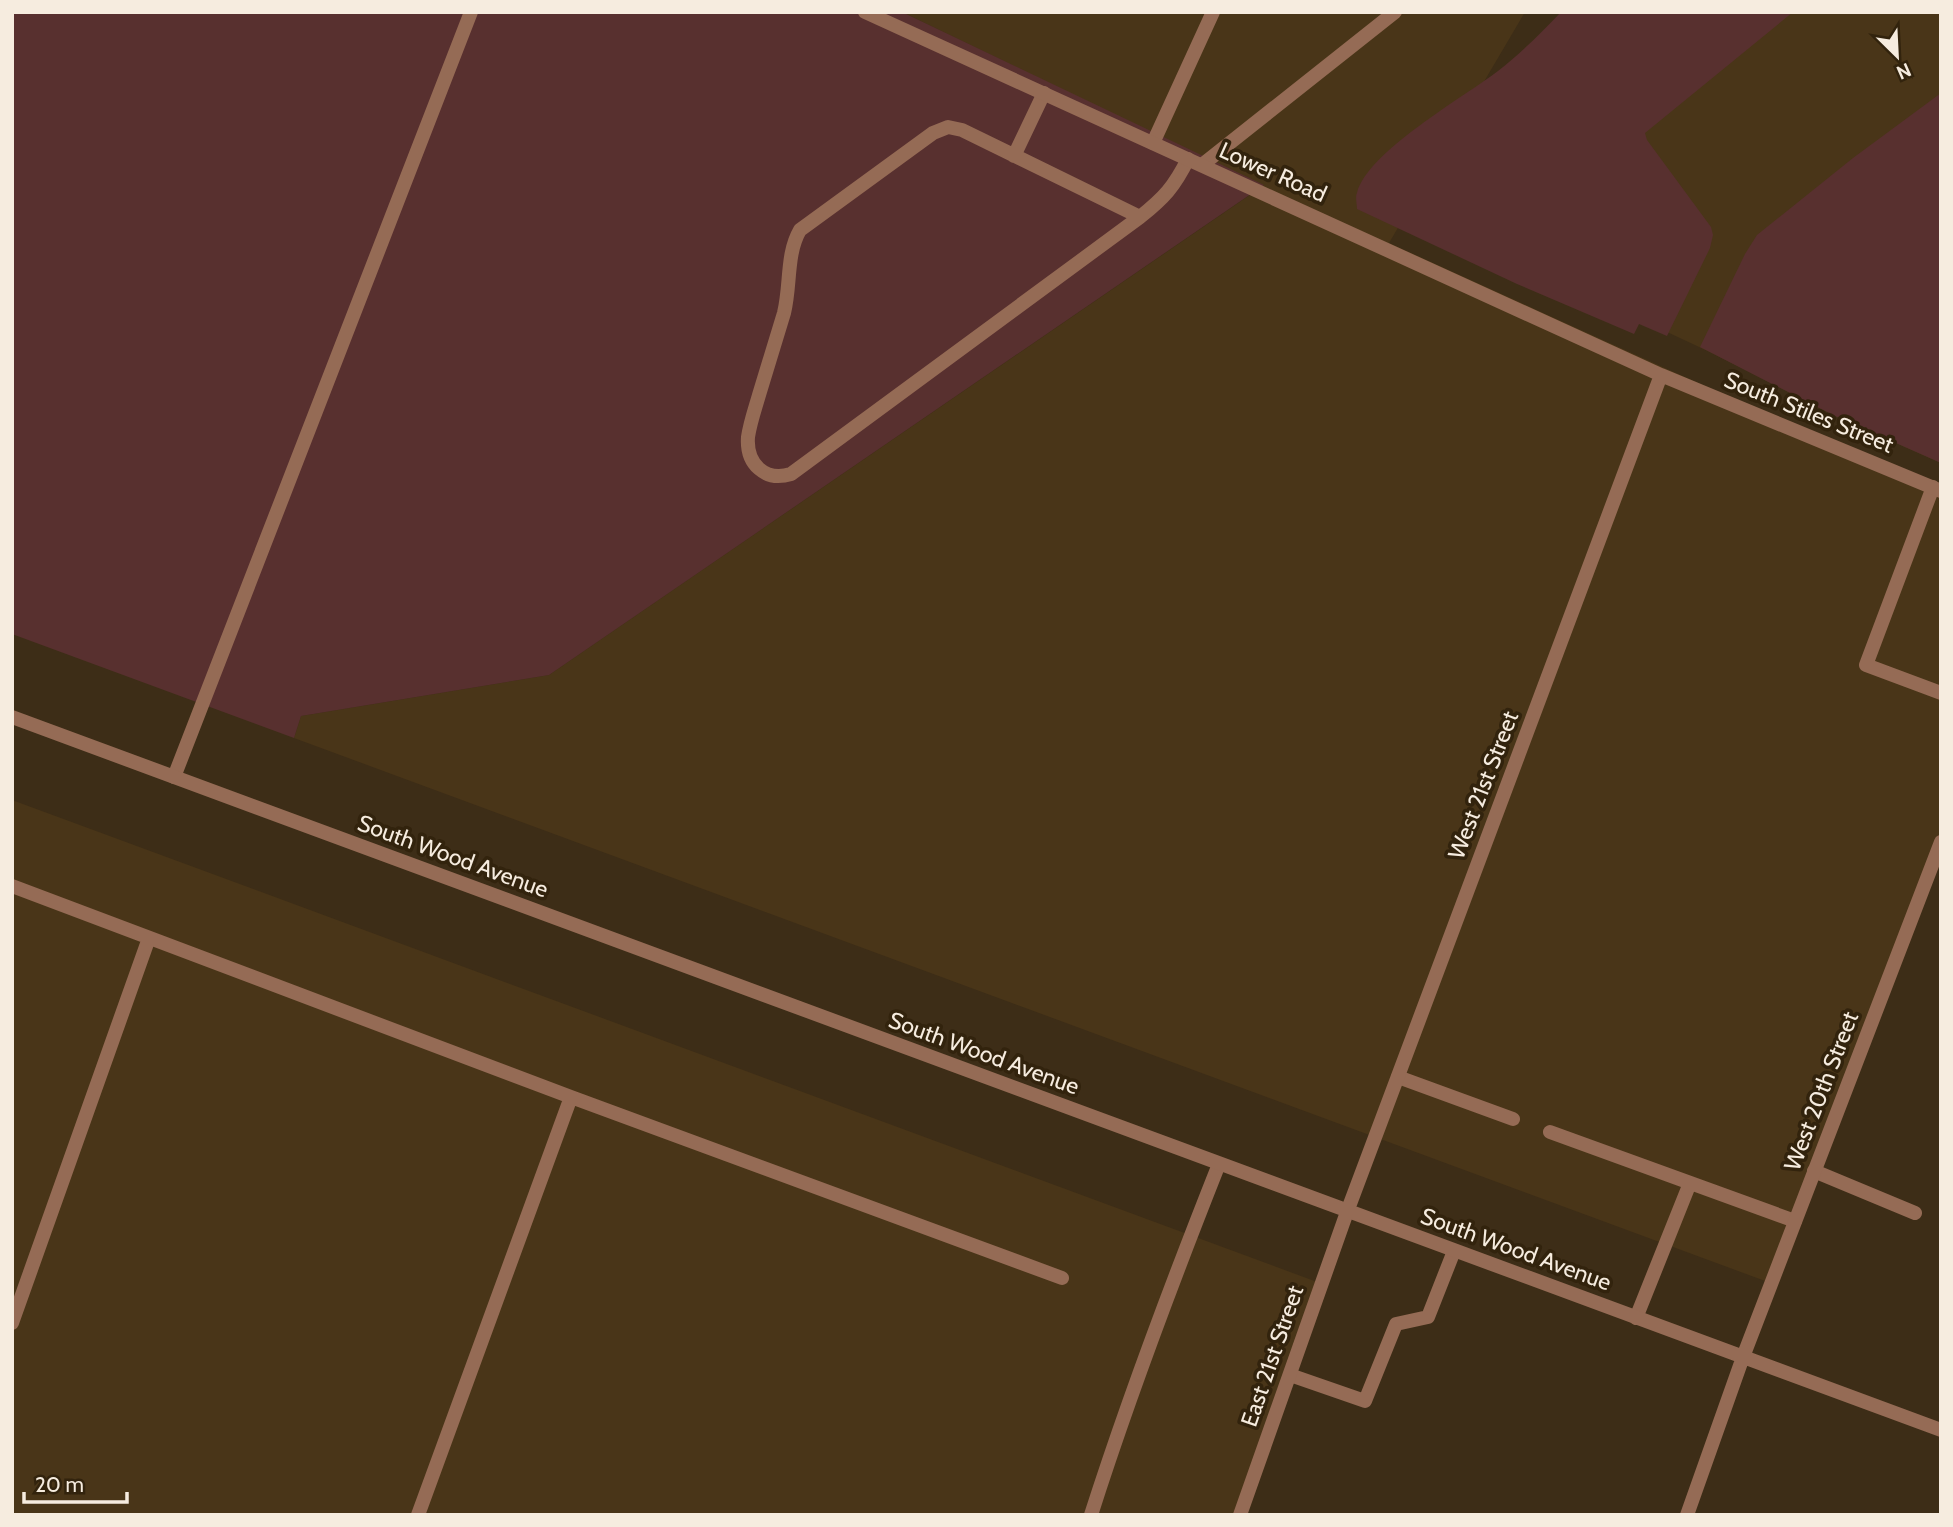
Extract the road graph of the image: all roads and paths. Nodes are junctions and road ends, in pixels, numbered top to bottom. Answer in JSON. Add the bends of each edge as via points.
{"nodes":[{"id":1,"x":471,"y":12,"type":"edge"},
{"id":2,"x":865,"y":12,"type":"edge"},
{"id":3,"x":1213,"y":12,"type":"edge"},
{"id":4,"x":1395,"y":12,"type":"edge"},
{"id":5,"x":1044,"y":93,"type":"junction"},
{"id":6,"x":1153,"y":143,"type":"junction"},
{"id":7,"x":1014,"y":156,"type":"junction"},
{"id":8,"x":1188,"y":159,"type":"junction"},
{"id":9,"x":1202,"y":165,"type":"junction"},
{"id":10,"x":1140,"y":217,"type":"junction"},
{"id":11,"x":1661,"y":375,"type":"junction"},
{"id":12,"x":1937,"y":489,"type":"edge"},
{"id":13,"x":1941,"y":693,"type":"edge"},
{"id":14,"x":12,"y":717,"type":"edge"},
{"id":15,"x":174,"y":777,"type":"junction"},
{"id":16,"x":1941,"y":842,"type":"edge"},
{"id":17,"x":12,"y":886,"type":"edge"},
{"id":18,"x":149,"y":938,"type":"junction"},
{"id":19,"x":1398,"y":1077,"type":"junction"},
{"id":20,"x":571,"y":1097,"type":"junction"},
{"id":21,"x":1513,"y":1119,"type":"dead end"},
{"id":22,"x":1550,"y":1132,"type":"dead end"},
{"id":23,"x":1219,"y":1164,"type":"junction"},
{"id":24,"x":1814,"y":1171,"type":"junction"},
{"id":25,"x":1690,"y":1183,"type":"junction"},
{"id":26,"x":1347,"y":1212,"type":"junction"},
{"id":27,"x":1915,"y":1213,"type":"dead end"},
{"id":28,"x":1795,"y":1222,"type":"junction"},
{"id":29,"x":1454,"y":1251,"type":"junction"},
{"id":30,"x":1062,"y":1278,"type":"dead end"},
{"id":31,"x":1636,"y":1318,"type":"junction"},
{"id":32,"x":12,"y":1323,"type":"edge"},
{"id":33,"x":1742,"y":1357,"type":"junction"},
{"id":34,"x":1290,"y":1375,"type":"junction"},
{"id":35,"x":1941,"y":1430,"type":"edge"},
{"id":36,"x":418,"y":1515,"type":"edge"},
{"id":37,"x":1091,"y":1515,"type":"edge"},
{"id":38,"x":1240,"y":1515,"type":"edge"},
{"id":39,"x":1687,"y":1515,"type":"edge"}],
"edges":[{"from":1,"to":15,"type":"street"},
{"from":2,"to":5,"type":"street","name":"Lower Road"},
{"from":3,"to":6,"type":"street"},
{"from":4,"to":9,"type":"street"},
{"from":5,"to":6,"type":"street","name":"Lower Road"},
{"from":5,"to":7,"type":"street"},
{"from":6,"to":8,"type":"street","name":"Lower Road"},
{"from":7,"to":10,"type":"street"},
{"from":7,"to":10,"type":"street","via":[[962,130],[940,129],[800,229],[793,242],[784,312],[748,439],[755,464],[763,471],[778,478],[791,474]]},
{"from":8,"to":9,"type":"street","name":"Lower Road"},
{"from":8,"to":10,"type":"street","via":[[1175,185]]},
{"from":9,"to":11,"type":"street","name":"Lower Road"},
{"from":11,"to":12,"type":"street","name":"South Stiles Street"},
{"from":11,"to":19,"type":"street","name":"West 21st Street"},
{"from":12,"to":13,"type":"street","via":[[1866,664]]},
{"from":14,"to":15,"type":"street","name":"South Wood Avenue"},
{"from":15,"to":23,"type":"street","name":"South Wood Avenue"},
{"from":16,"to":24,"type":"street","name":"West 20th Street"},
{"from":17,"to":18,"type":"street"},
{"from":18,"to":20,"type":"street"},
{"from":18,"to":32,"type":"street"},
{"from":19,"to":21,"type":"street"},
{"from":19,"to":26,"type":"street","name":"West 21st Street"},
{"from":20,"to":30,"type":"street"},
{"from":20,"to":36,"type":"street"},
{"from":22,"to":25,"type":"street"},
{"from":23,"to":26,"type":"street","name":"South Wood Avenue"},
{"from":23,"to":37,"type":"street","via":[[1169,1288]]},
{"from":24,"to":27,"type":"street"},
{"from":24,"to":28,"type":"street","name":"West 20th Street"},
{"from":25,"to":28,"type":"street"},
{"from":25,"to":31,"type":"street"},
{"from":26,"to":29,"type":"street","name":"South Wood Avenue"},
{"from":26,"to":34,"type":"street","name":"East 21st Street"},
{"from":28,"to":33,"type":"street","name":"West 20th Street"},
{"from":29,"to":31,"type":"street","name":"South Wood Avenue"},
{"from":29,"to":34,"type":"street","via":[[1428,1317],[1396,1324],[1365,1401]]},
{"from":31,"to":33,"type":"street","name":"South Wood Avenue"},
{"from":33,"to":35,"type":"street","name":"South Wood Avenue"},
{"from":33,"to":39,"type":"street","name":"West 20th Street"},
{"from":34,"to":38,"type":"street","name":"East 21st Street"}]}
